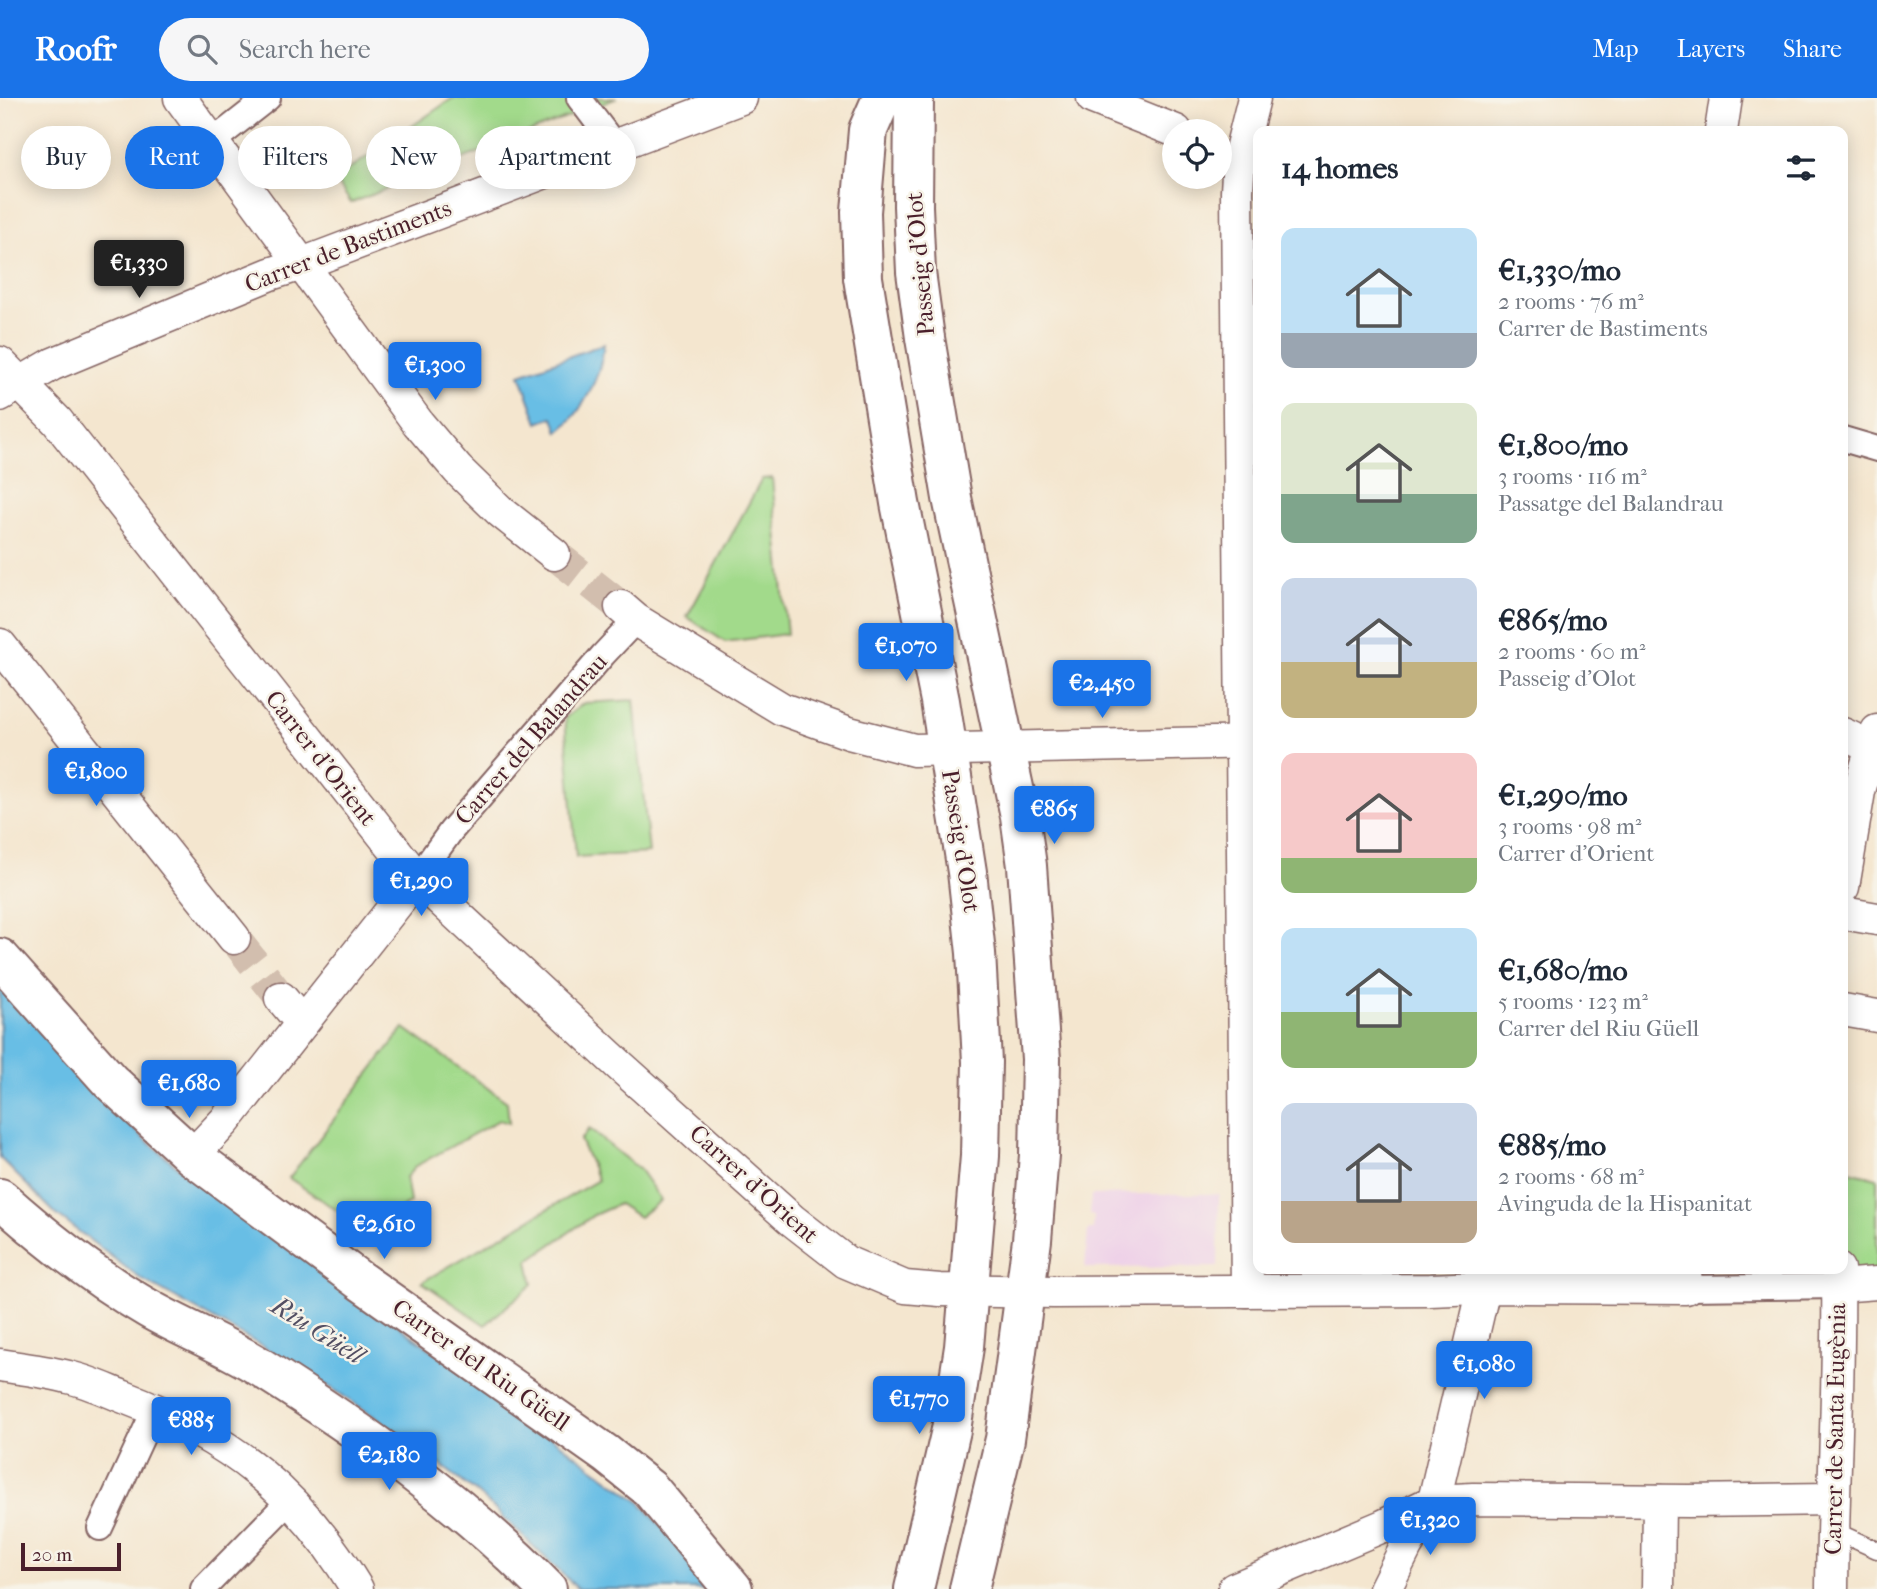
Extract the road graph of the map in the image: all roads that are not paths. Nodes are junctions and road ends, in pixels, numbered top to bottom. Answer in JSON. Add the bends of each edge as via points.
{"nodes":[{"id":1,"x":180,"y":98,"type":"edge"},
{"id":2,"x":268,"y":98,"type":"edge"},
{"id":3,"x":579,"y":98,"type":"edge"},
{"id":4,"x":741,"y":98,"type":"edge"},
{"id":5,"x":882,"y":98,"type":"edge"},
{"id":6,"x":914,"y":98,"type":"edge"},
{"id":7,"x":1093,"y":98,"type":"edge"},
{"id":8,"x":1254,"y":98,"type":"edge"},
{"id":9,"x":1726,"y":98,"type":"edge"},
{"id":10,"x":1162,"y":125,"type":"edge"},
{"id":11,"x":200,"y":126,"type":"edge"},
{"id":12,"x":600,"y":126,"type":"edge"},
{"id":13,"x":1722,"y":126,"type":"edge"},
{"id":14,"x":224,"y":133,"type":"edge"},
{"id":15,"x":636,"y":139,"type":"edge"},
{"id":16,"x":1239,"y":157,"type":"edge"},
{"id":17,"x":224,"y":158,"type":"edge"},
{"id":18,"x":503,"y":189,"type":"edge"},
{"id":19,"x":302,"y":264,"type":"junction"},
{"id":20,"x":7,"y":381,"type":"edge"},
{"id":21,"x":1848,"y":440,"type":"edge"},
{"id":22,"x":1877,"y":449,"type":"edge"},
{"id":23,"x":554,"y":554,"type":"tunnel mouth"},
{"id":24,"x":629,"y":613,"type":"joint"},
{"id":25,"x":0,"y":645,"type":"edge"},
{"id":26,"x":1848,"y":735,"type":"edge"},
{"id":27,"x":1874,"y":739,"type":"edge"},
{"id":28,"x":1250,"y":743,"type":"edge"},
{"id":29,"x":1006,"y":746,"type":"junction"},
{"id":30,"x":946,"y":748,"type":"junction"},
{"id":31,"x":1848,"y":859,"type":"edge"},
{"id":32,"x":417,"y":878,"type":"junction"},
{"id":33,"x":1848,"y":914,"type":"edge"},
{"id":34,"x":1877,"y":919,"type":"edge"},
{"id":35,"x":234,"y":938,"type":"tunnel mouth"},
{"id":36,"x":0,"y":958,"type":"edge"},
{"id":37,"x":281,"y":998,"type":"tunnel mouth"},
{"id":38,"x":1848,"y":1011,"type":"edge"},
{"id":39,"x":1877,"y":1016,"type":"edge"},
{"id":40,"x":302,"y":1023,"type":"junction"},
{"id":41,"x":192,"y":1156,"type":"junction"},
{"id":42,"x":0,"y":1198,"type":"edge"},
{"id":43,"x":1838,"y":1277,"type":"edge"},
{"id":44,"x":1484,"y":1278,"type":"edge"},
{"id":45,"x":1686,"y":1278,"type":"edge"},
{"id":46,"x":1877,"y":1283,"type":"edge"},
{"id":47,"x":970,"y":1291,"type":"junction"},
{"id":48,"x":1247,"y":1291,"type":"junction"},
{"id":49,"x":1025,"y":1292,"type":"junction"},
{"id":50,"x":0,"y":1365,"type":"edge"},
{"id":51,"x":155,"y":1409,"type":"junction"},
{"id":52,"x":290,"y":1500,"type":"junction"},
{"id":53,"x":1434,"y":1501,"type":"junction"},
{"id":54,"x":1659,"y":1501,"type":"junction"},
{"id":55,"x":1833,"y":1514,"type":"junction"},
{"id":56,"x":100,"y":1528,"type":"dead end"},
{"id":57,"x":1877,"y":1550,"type":"edge"},
{"id":58,"x":203,"y":1589,"type":"edge"},
{"id":59,"x":357,"y":1589,"type":"edge"},
{"id":60,"x":547,"y":1589,"type":"edge"},
{"id":61,"x":733,"y":1589,"type":"edge"},
{"id":62,"x":914,"y":1589,"type":"edge"},
{"id":63,"x":969,"y":1589,"type":"edge"},
{"id":64,"x":1234,"y":1589,"type":"edge"},
{"id":65,"x":1385,"y":1589,"type":"edge"},
{"id":66,"x":1658,"y":1589,"type":"edge"},
{"id":67,"x":1832,"y":1589,"type":"edge"}],
"edges":[{"from":1,"to":11,"type":"street"},
{"from":2,"to":14,"type":"street"},
{"from":3,"to":12,"type":"street"},
{"from":4,"to":15,"type":"street","name":"Carrer de Bastiments"},
{"from":5,"to":30,"type":"main road","name":"Passeig d'Olot","via":[[868,130],[861,212],[863,278]]},
{"from":6,"to":29,"type":"main road","name":"Passeig d'Olot","via":[[916,272],[952,498]]},
{"from":7,"to":10,"type":"street"},
{"from":8,"to":16,"type":"street"},
{"from":9,"to":13,"type":"street"},
{"from":16,"to":28,"type":"street"},
{"from":17,"to":19,"type":"street"},
{"from":18,"to":19,"type":"street","name":"Carrer de Bastiments"},
{"from":19,"to":20,"type":"street","name":"Carrer de Bastiments"},
{"from":19,"to":23,"type":"street","via":[[418,423],[458,470]]},
{"from":20,"to":32,"type":"street","name":"Carrer d'Orient","via":[[57,421]]},
{"from":21,"to":22,"type":"street"},
{"from":24,"to":30,"type":"street","via":[[782,709],[914,750]]},
{"from":24,"to":32,"type":"street","name":"Carrer del Balandrau","via":[[603,655],[451,831]]},
{"from":25,"to":35,"type":"street"},
{"from":26,"to":27,"type":"street"},
{"from":27,"to":31,"type":"street"},
{"from":28,"to":29,"type":"street"},
{"from":28,"to":48,"type":"street"},
{"from":29,"to":30,"type":"street"},
{"from":29,"to":49,"type":"main road","name":"Passeig d'Olot","via":[[1027,866],[1041,1059],[1039,1155]]},
{"from":30,"to":47,"type":"main road","name":"Passeig d'Olot","via":[[967,872],[982,1062]]},
{"from":32,"to":40,"type":"street","name":"Carrer del Balandrau"},
{"from":32,"to":47,"type":"street","name":"Carrer d'Orient","via":[[818,1242],[846,1262],[905,1287]]},
{"from":33,"to":34,"type":"street"},
{"from":36,"to":41,"type":"main road","name":"Carrer del Riu Güell","via":[[110,1081]]},
{"from":37,"to":40,"type":"street"},
{"from":38,"to":39,"type":"street"},
{"from":40,"to":41,"type":"street","name":"Carrer del Balandrau"},
{"from":41,"to":61,"type":"main road","name":"Carrer del Riu Güell","via":[[650,1489]]},
{"from":42,"to":60,"type":"main road","via":[[61,1249],[147,1308],[256,1364],[396,1460],[468,1515]]},
{"from":43,"to":45,"type":"street","name":"Carrer d'Orient"},
{"from":43,"to":46,"type":"street"},
{"from":43,"to":55,"type":"street","name":"Carrer de Santa Eugènia"},
{"from":44,"to":45,"type":"street","name":"Carrer d'Orient"},
{"from":44,"to":48,"type":"street","name":"Carrer d'Orient","via":[[1430,1290]]},
{"from":44,"to":53,"type":"street"},
{"from":47,"to":49,"type":"street","name":"Carrer d'Orient"},
{"from":47,"to":62,"type":"main road","name":"Passeig d'Olot","via":[[951,1430]]},
{"from":48,"to":49,"type":"street","name":"Carrer d'Orient"},
{"from":49,"to":63,"type":"main road","name":"Passeig d'Olot","via":[[1005,1439]]},
{"from":50,"to":51,"type":"street","via":[[70,1377]]},
{"from":51,"to":52,"type":"street","via":[[224,1447]]},
{"from":51,"to":56,"type":"street"},
{"from":52,"to":58,"type":"street"},
{"from":52,"to":59,"type":"street","via":[[339,1559]]},
{"from":53,"to":54,"type":"street"},
{"from":53,"to":64,"type":"street"},
{"from":53,"to":65,"type":"street"},
{"from":54,"to":55,"type":"street"},
{"from":54,"to":66,"type":"street"},
{"from":55,"to":57,"type":"lane"},
{"from":55,"to":67,"type":"street","name":"Carrer de Santa Eugènia"}]}
